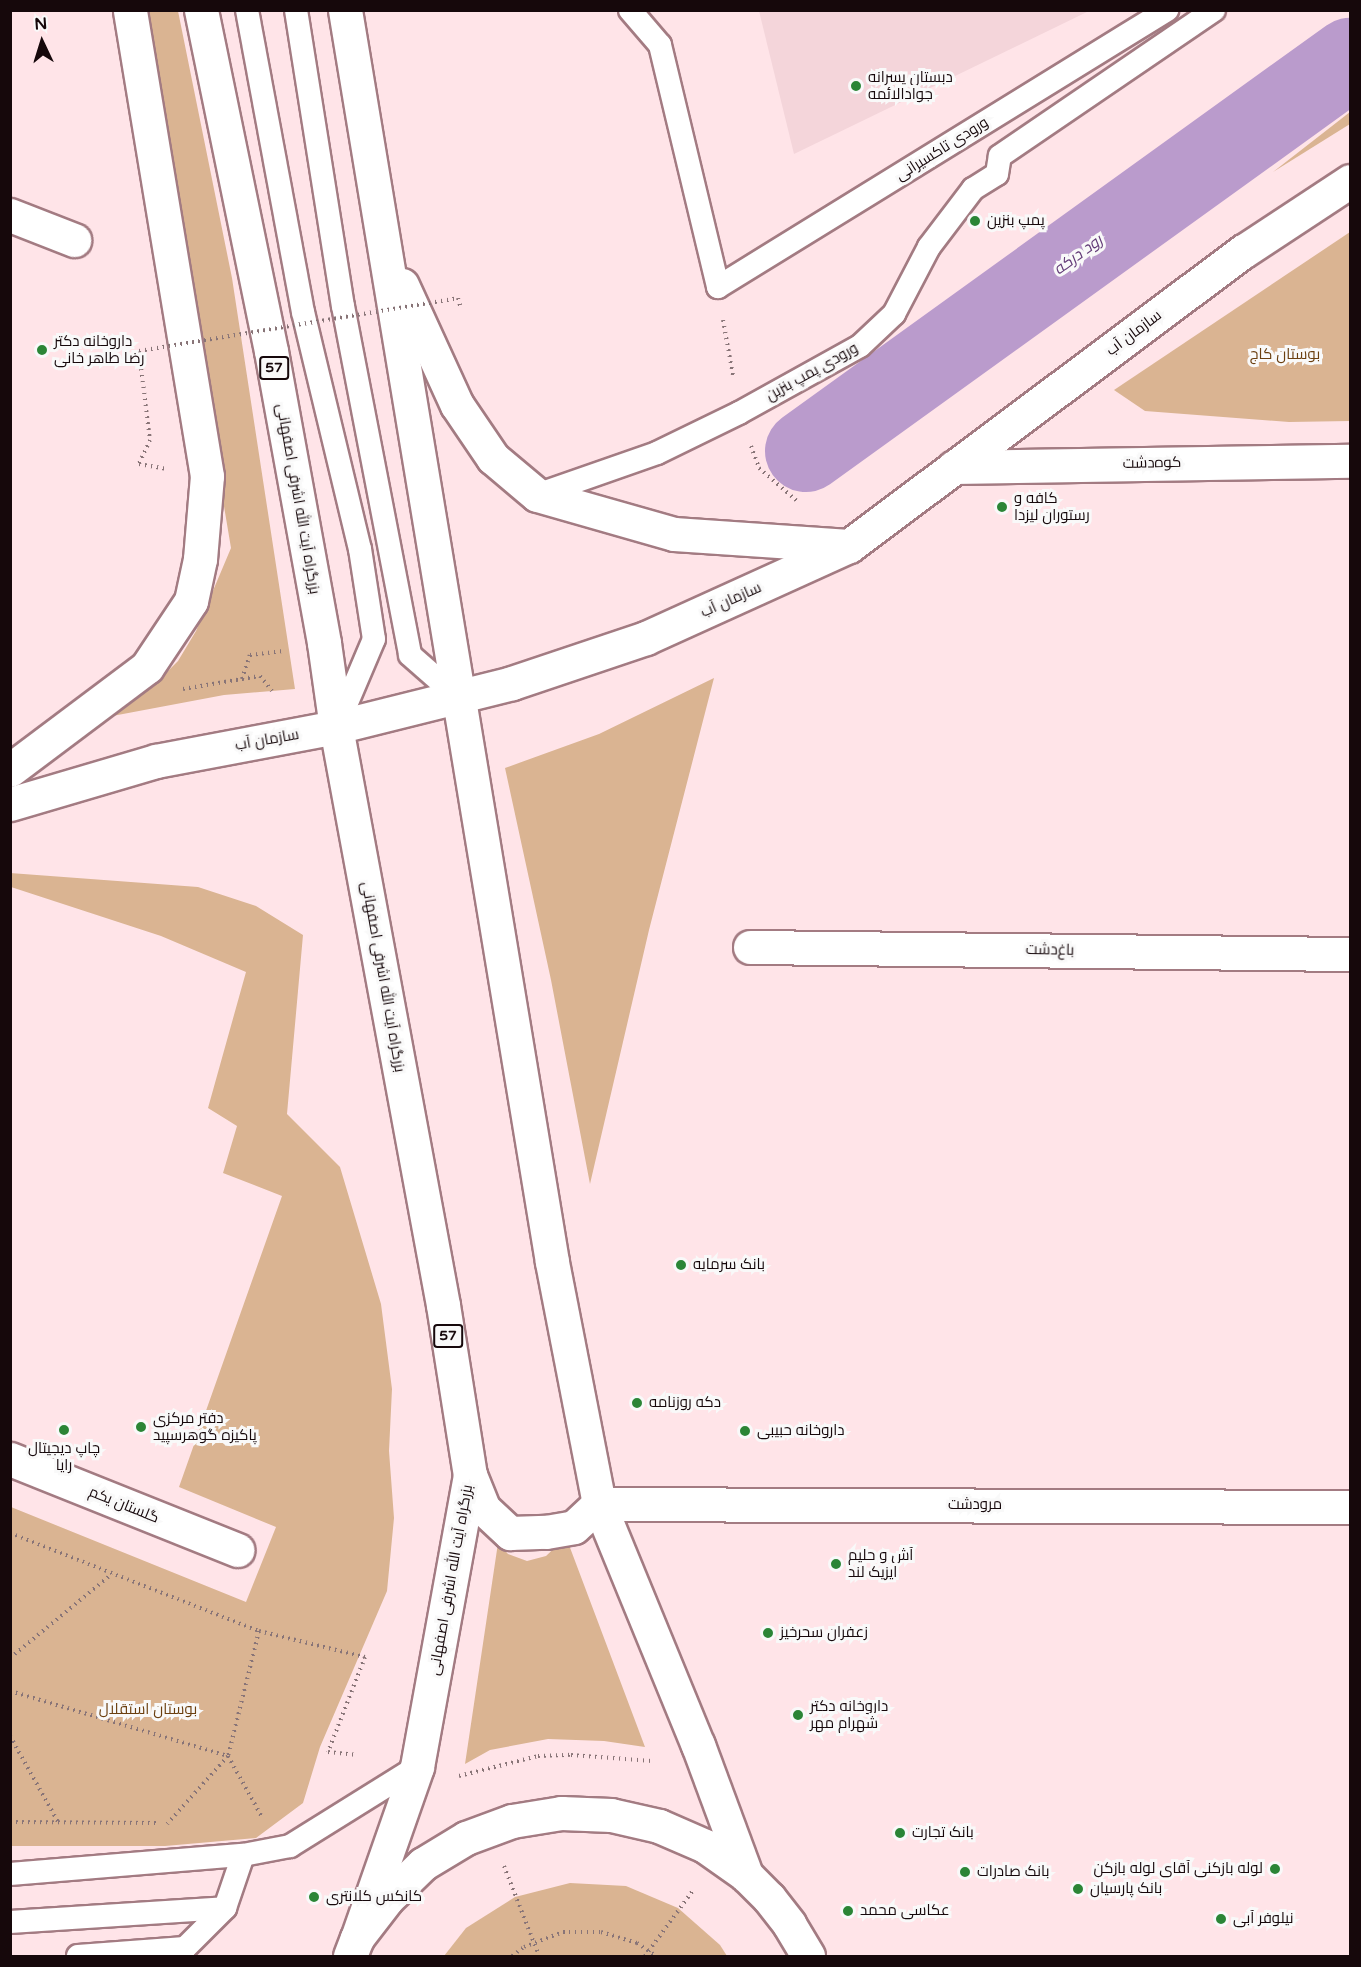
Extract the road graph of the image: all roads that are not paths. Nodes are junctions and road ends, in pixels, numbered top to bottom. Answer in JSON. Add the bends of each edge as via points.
{"nodes":[{"id":1,"x":130,"y":10,"type":"edge"},
{"id":2,"x":201,"y":10,"type":"edge"},
{"id":3,"x":247,"y":10,"type":"edge"},
{"id":4,"x":296,"y":10,"type":"edge"},
{"id":5,"x":345,"y":10,"type":"edge"},
{"id":6,"x":630,"y":10,"type":"edge"},
{"id":7,"x":1167,"y":10,"type":"edge"},
{"id":8,"x":1214,"y":10,"type":"edge"},
{"id":9,"x":1350,"y":181,"type":"edge"},
{"id":10,"x":10,"y":215,"type":"edge"},
{"id":11,"x":74,"y":240,"type":"dead end"},
{"id":12,"x":385,"y":247,"type":"junction"},
{"id":13,"x":1350,"y":461,"type":"edge"},
{"id":14,"x":954,"y":467,"type":"junction"},
{"id":15,"x":537,"y":495,"type":"junction"},
{"id":16,"x":849,"y":546,"type":"junction"},
{"id":17,"x":458,"y":697,"type":"junction"},
{"id":18,"x":336,"y":727,"type":"junction"},
{"id":19,"x":10,"y":770,"type":"edge"},
{"id":20,"x":10,"y":804,"type":"edge"},
{"id":21,"x":750,"y":947,"type":"dead end"},
{"id":22,"x":1350,"y":954,"type":"edge"},
{"id":23,"x":10,"y":1459,"type":"edge"},
{"id":24,"x":470,"y":1475,"type":"junction"},
{"id":25,"x":599,"y":1504,"type":"junction"},
{"id":26,"x":1350,"y":1507,"type":"edge"},
{"id":27,"x":237,"y":1550,"type":"dead end"},
{"id":28,"x":417,"y":1767,"type":"junction"},
{"id":29,"x":243,"y":1855,"type":"junction"},
{"id":30,"x":733,"y":1866,"type":"junction"},
{"id":31,"x":10,"y":1874,"type":"edge"},
{"id":32,"x":225,"y":1908,"type":"junction"},
{"id":33,"x":10,"y":1923,"type":"edge"},
{"id":34,"x":354,"y":1947,"type":"edge"},
{"id":35,"x":176,"y":1952,"type":"edge"},
{"id":36,"x":78,"y":1956,"type":"edge"},
{"id":37,"x":325,"y":1956,"type":"edge"},
{"id":38,"x":808,"y":1956,"type":"edge"}],
"edges":[{"from":1,"to":19,"type":"main road","via":[[207,476],[200,559],[191,601],[147,667]]},
{"from":2,"to":18,"type":"main road","name":"بزرگراه آیت الله اشرفی اصفهانی","number":"57","via":[[271,351]]},
{"from":3,"to":18,"type":"lane","via":[[303,312],[360,549],[374,639]]},
{"from":4,"to":17,"type":"lane","via":[[343,306],[410,655]]},
{"from":5,"to":12,"type":"main road"},
{"from":6,"to":7,"type":"lane","name":"ورودی تاکسیرانی","via":[[660,45],[718,287]]},
{"from":8,"to":15,"type":"lane","name":"ورودی پمپ بنزین","via":[[1000,156],[997,174],[973,189],[929,247],[894,314],[861,346],[657,453]]},
{"from":9,"to":14,"type":"main road","name":"سازمان آب","via":[[1244,251]]},
{"from":10,"to":11,"type":"main road"},
{"from":12,"to":15,"type":"main road","via":[[457,405],[493,458]]},
{"from":12,"to":17,"type":"main road"},
{"from":13,"to":14,"type":"main road","name":"کوه‌دشت"},
{"from":14,"to":16,"type":"main road","name":"سازمان آب"},
{"from":15,"to":16,"type":"main road","via":[[674,534]]},
{"from":16,"to":17,"type":"main road","name":"سازمان آب","via":[[646,638]]},
{"from":17,"to":18,"type":"main road","name":"سازمان آب"},
{"from":17,"to":25,"type":"main road","via":[[552,1262]]},
{"from":18,"to":20,"type":"main road","name":"سازمان آب","via":[[156,761]]},
{"from":18,"to":24,"type":"main road","name":"بزرگراه آیت الله اشرفی اصفهانی","number":"57","via":[[443,1305]]},
{"from":21,"to":22,"type":"main road","name":"باغ‌دشت"},
{"from":23,"to":27,"type":"main road","name":"گلستان یکم"},
{"from":24,"to":25,"type":"main road","via":[[483,1508],[510,1533],[574,1527]]},
{"from":24,"to":28,"type":"main road","name":"بزرگراه آیت الله اشرفی اصفهانی","number":"57"},
{"from":25,"to":26,"type":"main road","name":"مرودشت"},
{"from":25,"to":30,"type":"main road","via":[[698,1745]]},
{"from":28,"to":29,"type":"lane","via":[[290,1846]]},
{"from":28,"to":34,"type":"main road","name":"بزرگراه آیت الله اشرفی اصفهانی","number":"57"},
{"from":29,"to":31,"type":"lane"},
{"from":29,"to":32,"type":"lane"},
{"from":30,"to":34,"type":"main road","via":[[705,1846],[659,1826],[611,1815],[561,1813],[512,1821],[465,1838],[423,1864],[387,1899]]},
{"from":30,"to":38,"type":"main road","via":[[789,1924]]},
{"from":32,"to":33,"type":"lane"},
{"from":32,"to":35,"type":"lane"},
{"from":34,"to":37,"type":"main road"},
{"from":35,"to":36,"type":"lane"}]}
